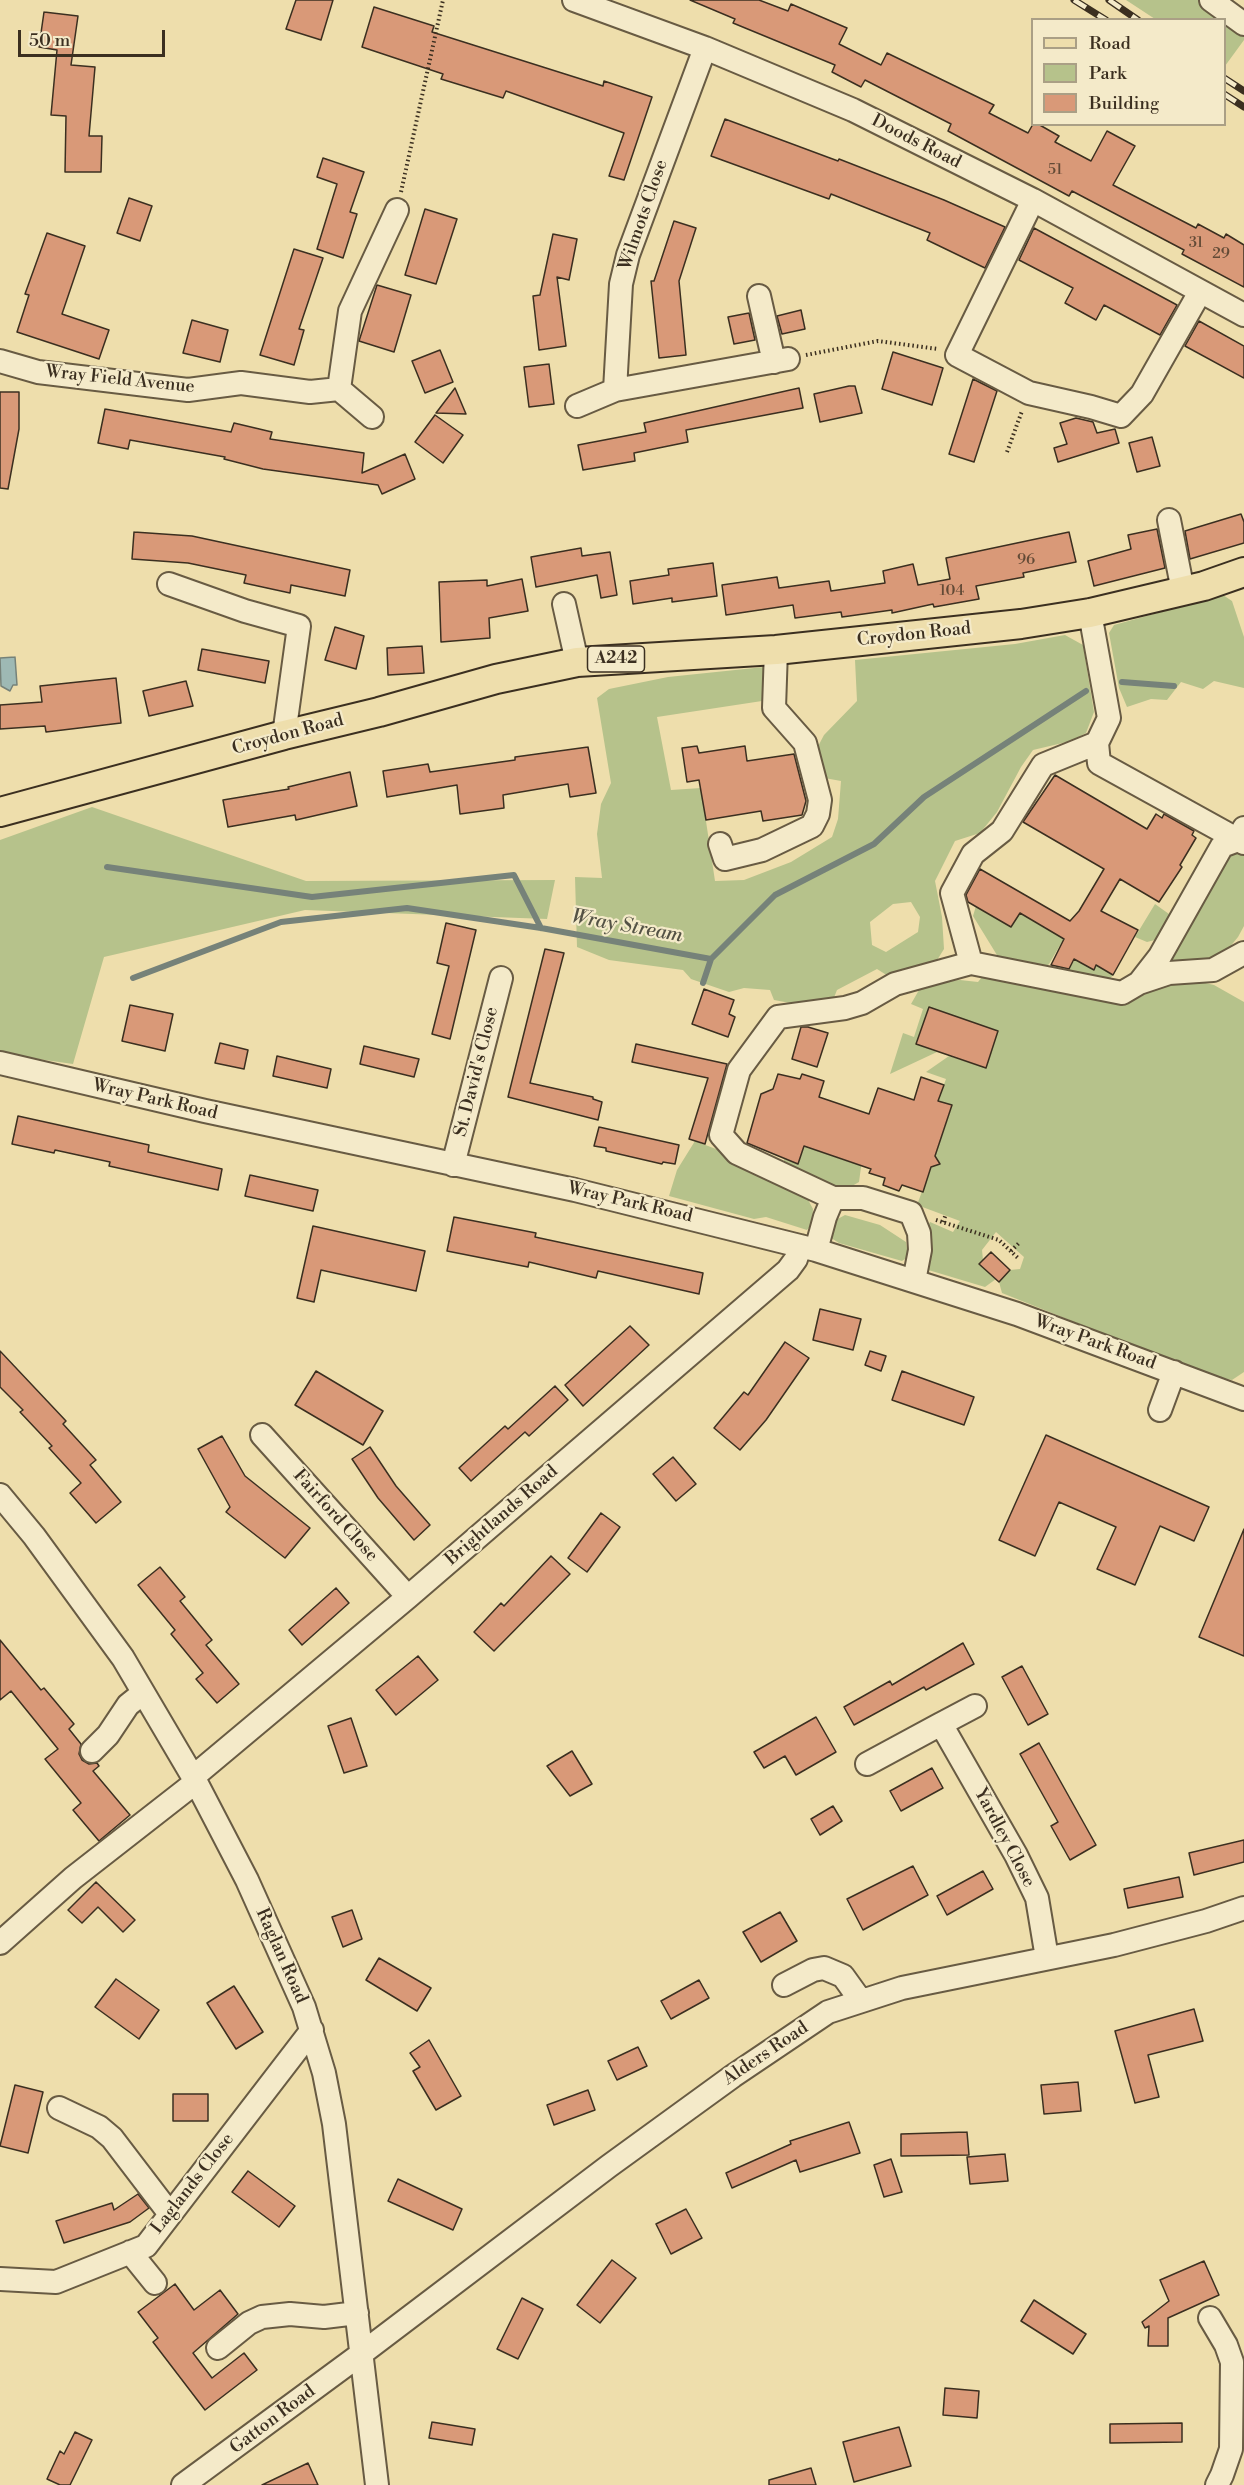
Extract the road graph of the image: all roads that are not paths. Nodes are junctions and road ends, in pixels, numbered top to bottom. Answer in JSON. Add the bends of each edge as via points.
{"nodes":[{"id":1,"x":574,"y":0,"type":"edge"},
{"id":2,"x":1211,"y":0,"type":"edge"},
{"id":3,"x":1244,"y":24,"type":"edge"},
{"id":4,"x":705,"y":48,"type":"junction"},
{"id":5,"x":1033,"y":200,"type":"junction"},
{"id":6,"x":397,"y":210,"type":"road end"},
{"id":7,"x":1200,"y":292,"type":"junction"},
{"id":8,"x":759,"y":296,"type":"dead end"},
{"id":9,"x":1244,"y":315,"type":"edge"},
{"id":10,"x":0,"y":362,"type":"edge"},
{"id":11,"x":339,"y":388,"type":"junction"},
{"id":12,"x":615,"y":390,"type":"junction"},
{"id":13,"x":577,"y":406,"type":"dead end"},
{"id":14,"x":372,"y":417,"type":"dead end"},
{"id":15,"x":1169,"y":520,"type":"dead end"},
{"id":16,"x":1244,"y":572,"type":"edge"},
{"id":17,"x":170,"y":584,"type":"dead end"},
{"id":18,"x":1184,"y":591,"type":"junction"},
{"id":19,"x":564,"y":604,"type":"dead end"},
{"id":20,"x":1090,"y":613,"type":"junction"},
{"id":21,"x":776,"y":650,"type":"junction"},
{"id":22,"x":577,"y":662,"type":"junction"},
{"id":23,"x":284,"y":735,"type":"junction"},
{"id":24,"x":1098,"y":753,"type":"junction"},
{"id":25,"x":0,"y":812,"type":"edge"},
{"id":26,"x":1242,"y":837,"type":"edge"},
{"id":27,"x":720,"y":844,"type":"dead end"},
{"id":28,"x":1244,"y":953,"type":"edge"},
{"id":29,"x":970,"y":963,"type":"junction"},
{"id":30,"x":501,"y":978,"type":"dead end"},
{"id":31,"x":1139,"y":983,"type":"junction"},
{"id":32,"x":0,"y":1064,"type":"edge"},
{"id":33,"x":453,"y":1165,"type":"junction"},
{"id":34,"x":833,"y":1198,"type":"junction"},
{"id":35,"x":808,"y":1248,"type":"junction"},
{"id":36,"x":914,"y":1281,"type":"junction"},
{"id":37,"x":1174,"y":1372,"type":"junction"},
{"id":38,"x":1244,"y":1399,"type":"edge"},
{"id":39,"x":1160,"y":1410,"type":"dead end"},
{"id":40,"x":262,"y":1435,"type":"dead end"},
{"id":41,"x":0,"y":1496,"type":"edge"},
{"id":42,"x":408,"y":1597,"type":"junction"},
{"id":43,"x":143,"y":1693,"type":"junction"},
{"id":44,"x":975,"y":1706,"type":"dead end"},
{"id":45,"x":941,"y":1724,"type":"junction"},
{"id":46,"x":92,"y":1751,"type":"dead end"},
{"id":47,"x":867,"y":1764,"type":"dead end"},
{"id":48,"x":195,"y":1779,"type":"junction"},
{"id":49,"x":1244,"y":1908,"type":"edge"},
{"id":50,"x":0,"y":1943,"type":"edge"},
{"id":51,"x":1047,"y":1958,"type":"junction"},
{"id":52,"x":784,"y":1985,"type":"dead end"},
{"id":53,"x":861,"y":2001,"type":"junction"},
{"id":54,"x":312,"y":2030,"type":"junction"},
{"id":55,"x":59,"y":2108,"type":"dead end"},
{"id":56,"x":164,"y":2222,"type":"junction"},
{"id":57,"x":130,"y":2244,"type":"junction"},
{"id":58,"x":0,"y":2279,"type":"edge"},
{"id":59,"x":155,"y":2283,"type":"dead end"},
{"id":60,"x":357,"y":2313,"type":"junction"},
{"id":61,"x":1210,"y":2318,"type":"dead end"},
{"id":62,"x":218,"y":2348,"type":"dead end"},
{"id":63,"x":361,"y":2354,"type":"junction"},
{"id":64,"x":183,"y":2485,"type":"edge"},
{"id":65,"x":377,"y":2485,"type":"edge"},
{"id":66,"x":1216,"y":2485,"type":"edge"}],
"edges":[{"from":1,"to":4,"type":"street","name":"Doods Road"},
{"from":2,"to":3,"type":"street"},
{"from":4,"to":5,"type":"street","name":"Doods Road","via":[[853,110]]},
{"from":4,"to":12,"type":"street","name":"Wilmots Close","via":[[628,255],[621,284]]},
{"from":5,"to":7,"type":"street","name":"Doods Road"},
{"from":5,"to":7,"type":"street","via":[[957,356],[1029,393],[1121,416],[1142,394]]},
{"from":6,"to":11,"type":"street","via":[[350,311]]},
{"from":7,"to":9,"type":"street","name":"Doods Road"},
{"from":8,"to":12,"type":"street","via":[[781,360]]},
{"from":10,"to":11,"type":"street","name":"Wray Field Avenue","via":[[38,372],[188,390],[241,383],[310,392]]},
{"from":11,"to":14,"type":"street"},
{"from":12,"to":13,"type":"street"},
{"from":15,"to":18,"type":"street"},
{"from":16,"to":18,"type":"main road","name":"Croydon Road","number":"A242"},
{"from":17,"to":23,"type":"street","via":[[299,626]]},
{"from":18,"to":20,"type":"main road","name":"Croydon Road","number":"A242"},
{"from":19,"to":22,"type":"street"},
{"from":20,"to":21,"type":"main road","name":"Croydon Road","number":"A242"},
{"from":20,"to":24,"type":"street","via":[[1109,718]]},
{"from":21,"to":22,"type":"main road","name":"Croydon Road","number":"A242"},
{"from":21,"to":27,"type":"street","via":[[774,708],[805,743],[820,800],[818,814],[812,825],[762,850],[724,859]]},
{"from":22,"to":23,"type":"main road","name":"Croydon Road","number":"A242","via":[[496,679]]},
{"from":23,"to":25,"type":"main road","name":"Croydon Road","number":"A242"},
{"from":24,"to":26,"type":"street"},
{"from":24,"to":29,"type":"street","via":[[1043,765],[1002,831],[973,854],[952,893]]},
{"from":26,"to":31,"type":"street","via":[[1222,846],[1160,956]]},
{"from":28,"to":31,"type":"street","via":[[1213,970],[1170,973]]},
{"from":29,"to":31,"type":"street","via":[[1122,993]]},
{"from":29,"to":34,"type":"street","via":[[895,984],[845,1008],[778,1017],[739,1071],[721,1135],[737,1153]]},
{"from":30,"to":33,"type":"street","name":"St. David's Close"},
{"from":32,"to":33,"type":"street","name":"Wray Park Road"},
{"from":33,"to":35,"type":"street","name":"Wray Park Road","via":[[660,1210]]},
{"from":34,"to":35,"type":"street","name":"Brightlands Road"},
{"from":34,"to":36,"type":"street","via":[[863,1198],[911,1213],[921,1250]]},
{"from":35,"to":36,"type":"street","name":"Wray Park Road"},
{"from":35,"to":42,"type":"street","name":"Brightlands Road","via":[[789,1270]]},
{"from":36,"to":37,"type":"street","name":"Wray Park Road"},
{"from":37,"to":38,"type":"street","name":"Wray Park Road"},
{"from":37,"to":39,"type":"street"},
{"from":40,"to":42,"type":"street","name":"Fairford Close"},
{"from":41,"to":43,"type":"street","name":"Raglan Road","via":[[81,1599]]},
{"from":42,"to":48,"type":"street","name":"Brightlands Road"},
{"from":43,"to":46,"type":"street","via":[[128,1705]]},
{"from":43,"to":48,"type":"street","name":"Raglan Road"},
{"from":44,"to":45,"type":"street"},
{"from":45,"to":47,"type":"street"},
{"from":45,"to":51,"type":"street","name":"Yardley Close","via":[[1037,1898]]},
{"from":48,"to":50,"type":"street","name":"Brightlands Road"},
{"from":48,"to":54,"type":"street","name":"Raglan Road","via":[[271,1931]]},
{"from":49,"to":51,"type":"street","name":"Alders Road","via":[[1114,1945]]},
{"from":51,"to":53,"type":"street","name":"Alders Road","via":[[902,1988]]},
{"from":52,"to":53,"type":"street","via":[[824,1968],[843,1976]]},
{"from":53,"to":63,"type":"street","name":"Alders Road","via":[[828,2012],[733,2076]]},
{"from":54,"to":56,"type":"street","name":"Laglands Close"},
{"from":54,"to":60,"type":"street","name":"Raglan Road","via":[[334,2124]]},
{"from":55,"to":56,"type":"street","via":[[99,2127],[112,2138]]},
{"from":56,"to":57,"type":"street","name":"Laglands Close","via":[[146,2246]]},
{"from":57,"to":58,"type":"street","name":"Laglands Close","via":[[56,2282]]},
{"from":57,"to":59,"type":"street"},
{"from":60,"to":62,"type":"street","via":[[262,2317]]},
{"from":60,"to":63,"type":"street","name":"Raglan Road"},
{"from":61,"to":66,"type":"street","via":[[1232,2362],[1230,2449]]},
{"from":63,"to":64,"type":"street","name":"Gatton Road"},
{"from":63,"to":65,"type":"street","name":"Raglan Road"}]}
